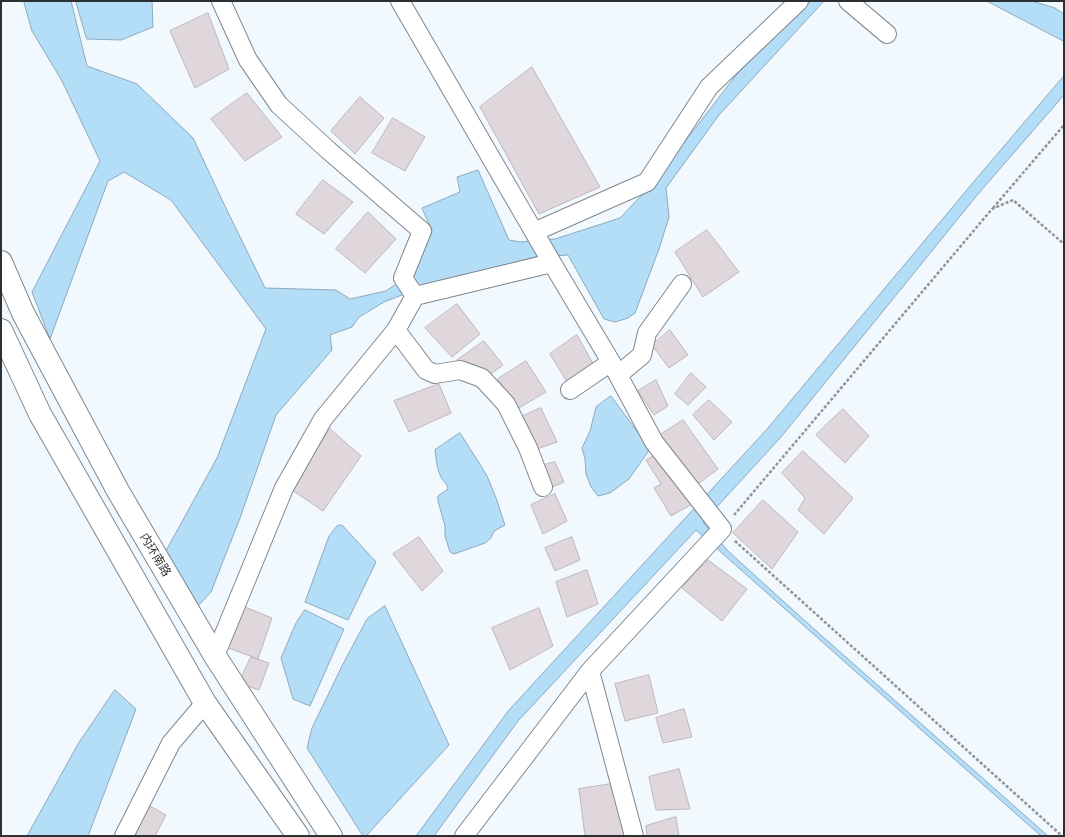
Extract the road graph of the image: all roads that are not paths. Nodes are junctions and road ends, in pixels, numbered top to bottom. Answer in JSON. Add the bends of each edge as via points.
{"nodes":[{"id":1,"x":221,"y":1,"type":"edge"},
{"id":2,"x":400,"y":1,"type":"edge"},
{"id":3,"x":799,"y":1,"type":"edge"},
{"id":4,"x":848,"y":1,"type":"edge"},
{"id":5,"x":887,"y":34,"type":"dead end"},
{"id":6,"x":534,"y":232,"type":"junction"},
{"id":7,"x":1,"y":262,"type":"edge"},
{"id":8,"x":552,"y":263,"type":"junction"},
{"id":9,"x":682,"y":284,"type":"dead end"},
{"id":10,"x":415,"y":296,"type":"junction"},
{"id":11,"x":1,"y":330,"type":"edge"},
{"id":12,"x":396,"y":330,"type":"junction"},
{"id":13,"x":615,"y":369,"type":"junction"},
{"id":14,"x":570,"y":390,"type":"dead end"},
{"id":15,"x":543,"y":487,"type":"dead end"},
{"id":16,"x":215,"y":656,"type":"junction"},
{"id":17,"x":590,"y":671,"type":"junction"},
{"id":18,"x":205,"y":703,"type":"junction"},
{"id":19,"x":124,"y":836,"type":"edge"},
{"id":20,"x":298,"y":836,"type":"edge"},
{"id":21,"x":331,"y":836,"type":"edge"},
{"id":22,"x":464,"y":836,"type":"edge"},
{"id":23,"x":634,"y":836,"type":"edge"}],
"edges":[{"from":1,"to":10,"type":"street","via":[[248,60],[279,105],[422,231],[404,278]]},
{"from":2,"to":6,"type":"street"},
{"from":3,"to":6,"type":"street","via":[[709,87],[647,182]]},
{"from":4,"to":5,"type":"street"},
{"from":6,"to":8,"type":"street"},
{"from":7,"to":16,"type":"main road","name":"内环南路","via":[[23,313],[118,491]]},
{"from":8,"to":10,"type":"street"},
{"from":8,"to":13,"type":"street"},
{"from":9,"to":13,"type":"street","via":[[647,333],[642,355]]},
{"from":10,"to":12,"type":"street"},
{"from":11,"to":18,"type":"main road","via":[[40,414]]},
{"from":12,"to":15,"type":"street","via":[[426,370],[435,374],[460,370],[482,378],[506,404],[528,448]]},
{"from":12,"to":16,"type":"street","via":[[323,419],[284,488]]},
{"from":13,"to":14,"type":"street"},
{"from":13,"to":17,"type":"street","via":[[654,442],[722,529]]},
{"from":16,"to":21,"type":"main road","name":"内环南路"},
{"from":17,"to":22,"type":"street"},
{"from":17,"to":23,"type":"street"},
{"from":18,"to":19,"type":"street","via":[[171,743]]},
{"from":18,"to":20,"type":"main road"}]}
